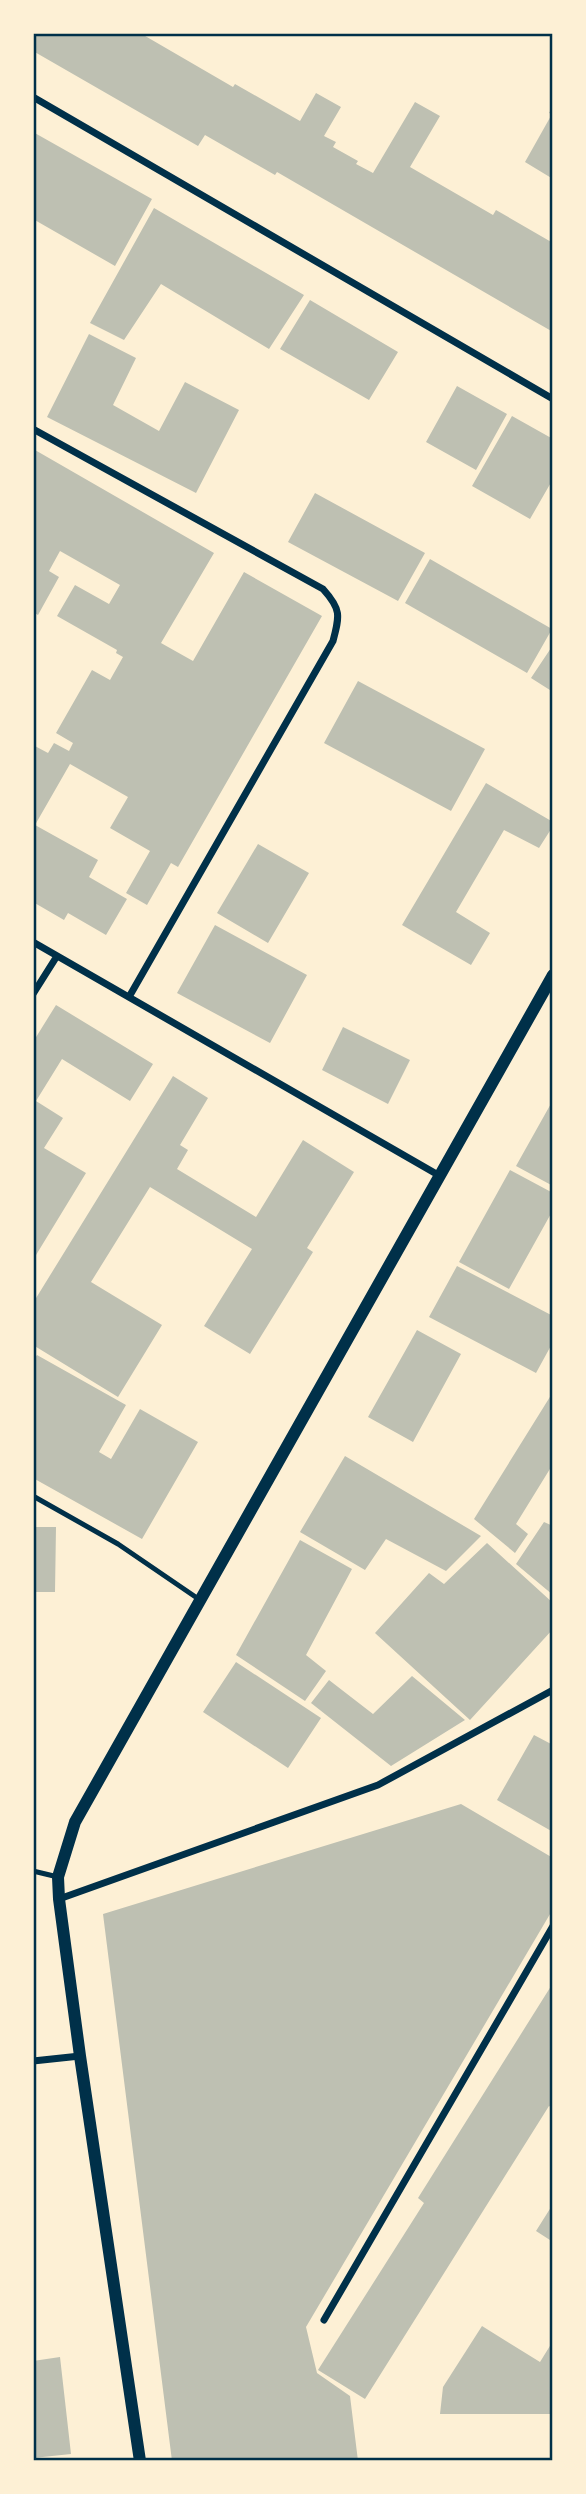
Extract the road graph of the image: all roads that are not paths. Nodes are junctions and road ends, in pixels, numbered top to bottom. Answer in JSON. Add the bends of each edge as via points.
{"nodes":[{"id":1,"x":33,"y":97,"type":"edge"},
{"id":2,"x":553,"y":399,"type":"edge"},
{"id":3,"x":33,"y":429,"type":"edge"},
{"id":4,"x":33,"y":942,"type":"edge"},
{"id":5,"x":57,"y":956,"type":"junction"},
{"id":6,"x":553,"y":975,"type":"edge"},
{"id":7,"x":33,"y":994,"type":"edge"},
{"id":8,"x":130,"y":998,"type":"junction"},
{"id":9,"x":440,"y":1176,"type":"junction"},
{"id":10,"x":33,"y":1496,"type":"edge"},
{"id":11,"x":200,"y":1600,"type":"junction"},
{"id":12,"x":553,"y":1690,"type":"edge"},
{"id":13,"x":33,"y":1871,"type":"edge"},
{"id":14,"x":58,"y":1877,"type":"junction"},
{"id":15,"x":60,"y":1899,"type":"junction"},
{"id":16,"x":553,"y":1926,"type":"edge"},
{"id":17,"x":80,"y":2056,"type":"junction"},
{"id":18,"x":33,"y":2061,"type":"edge"},
{"id":19,"x":324,"y":2320,"type":"dead end"},
{"id":20,"x":140,"y":2461,"type":"edge"}],
"edges":[{"from":1,"to":2,"type":"street"},
{"from":3,"to":8,"type":"street","via":[[323,589],[336,604],[333,641]]},
{"from":4,"to":5,"type":"street"},
{"from":5,"to":7,"type":"street"},
{"from":5,"to":8,"type":"street"},
{"from":6,"to":9,"type":"street"},
{"from":8,"to":9,"type":"street"},
{"from":9,"to":11,"type":"street"},
{"from":10,"to":11,"type":"lane","via":[[118,1544]]},
{"from":11,"to":14,"type":"street","via":[[75,1822]]},
{"from":12,"to":15,"type":"street","via":[[378,1785]]},
{"from":13,"to":14,"type":"lane"},
{"from":14,"to":15,"type":"street"},
{"from":15,"to":17,"type":"street"},
{"from":16,"to":19,"type":"street"},
{"from":17,"to":18,"type":"street"},
{"from":17,"to":20,"type":"street"}]}
